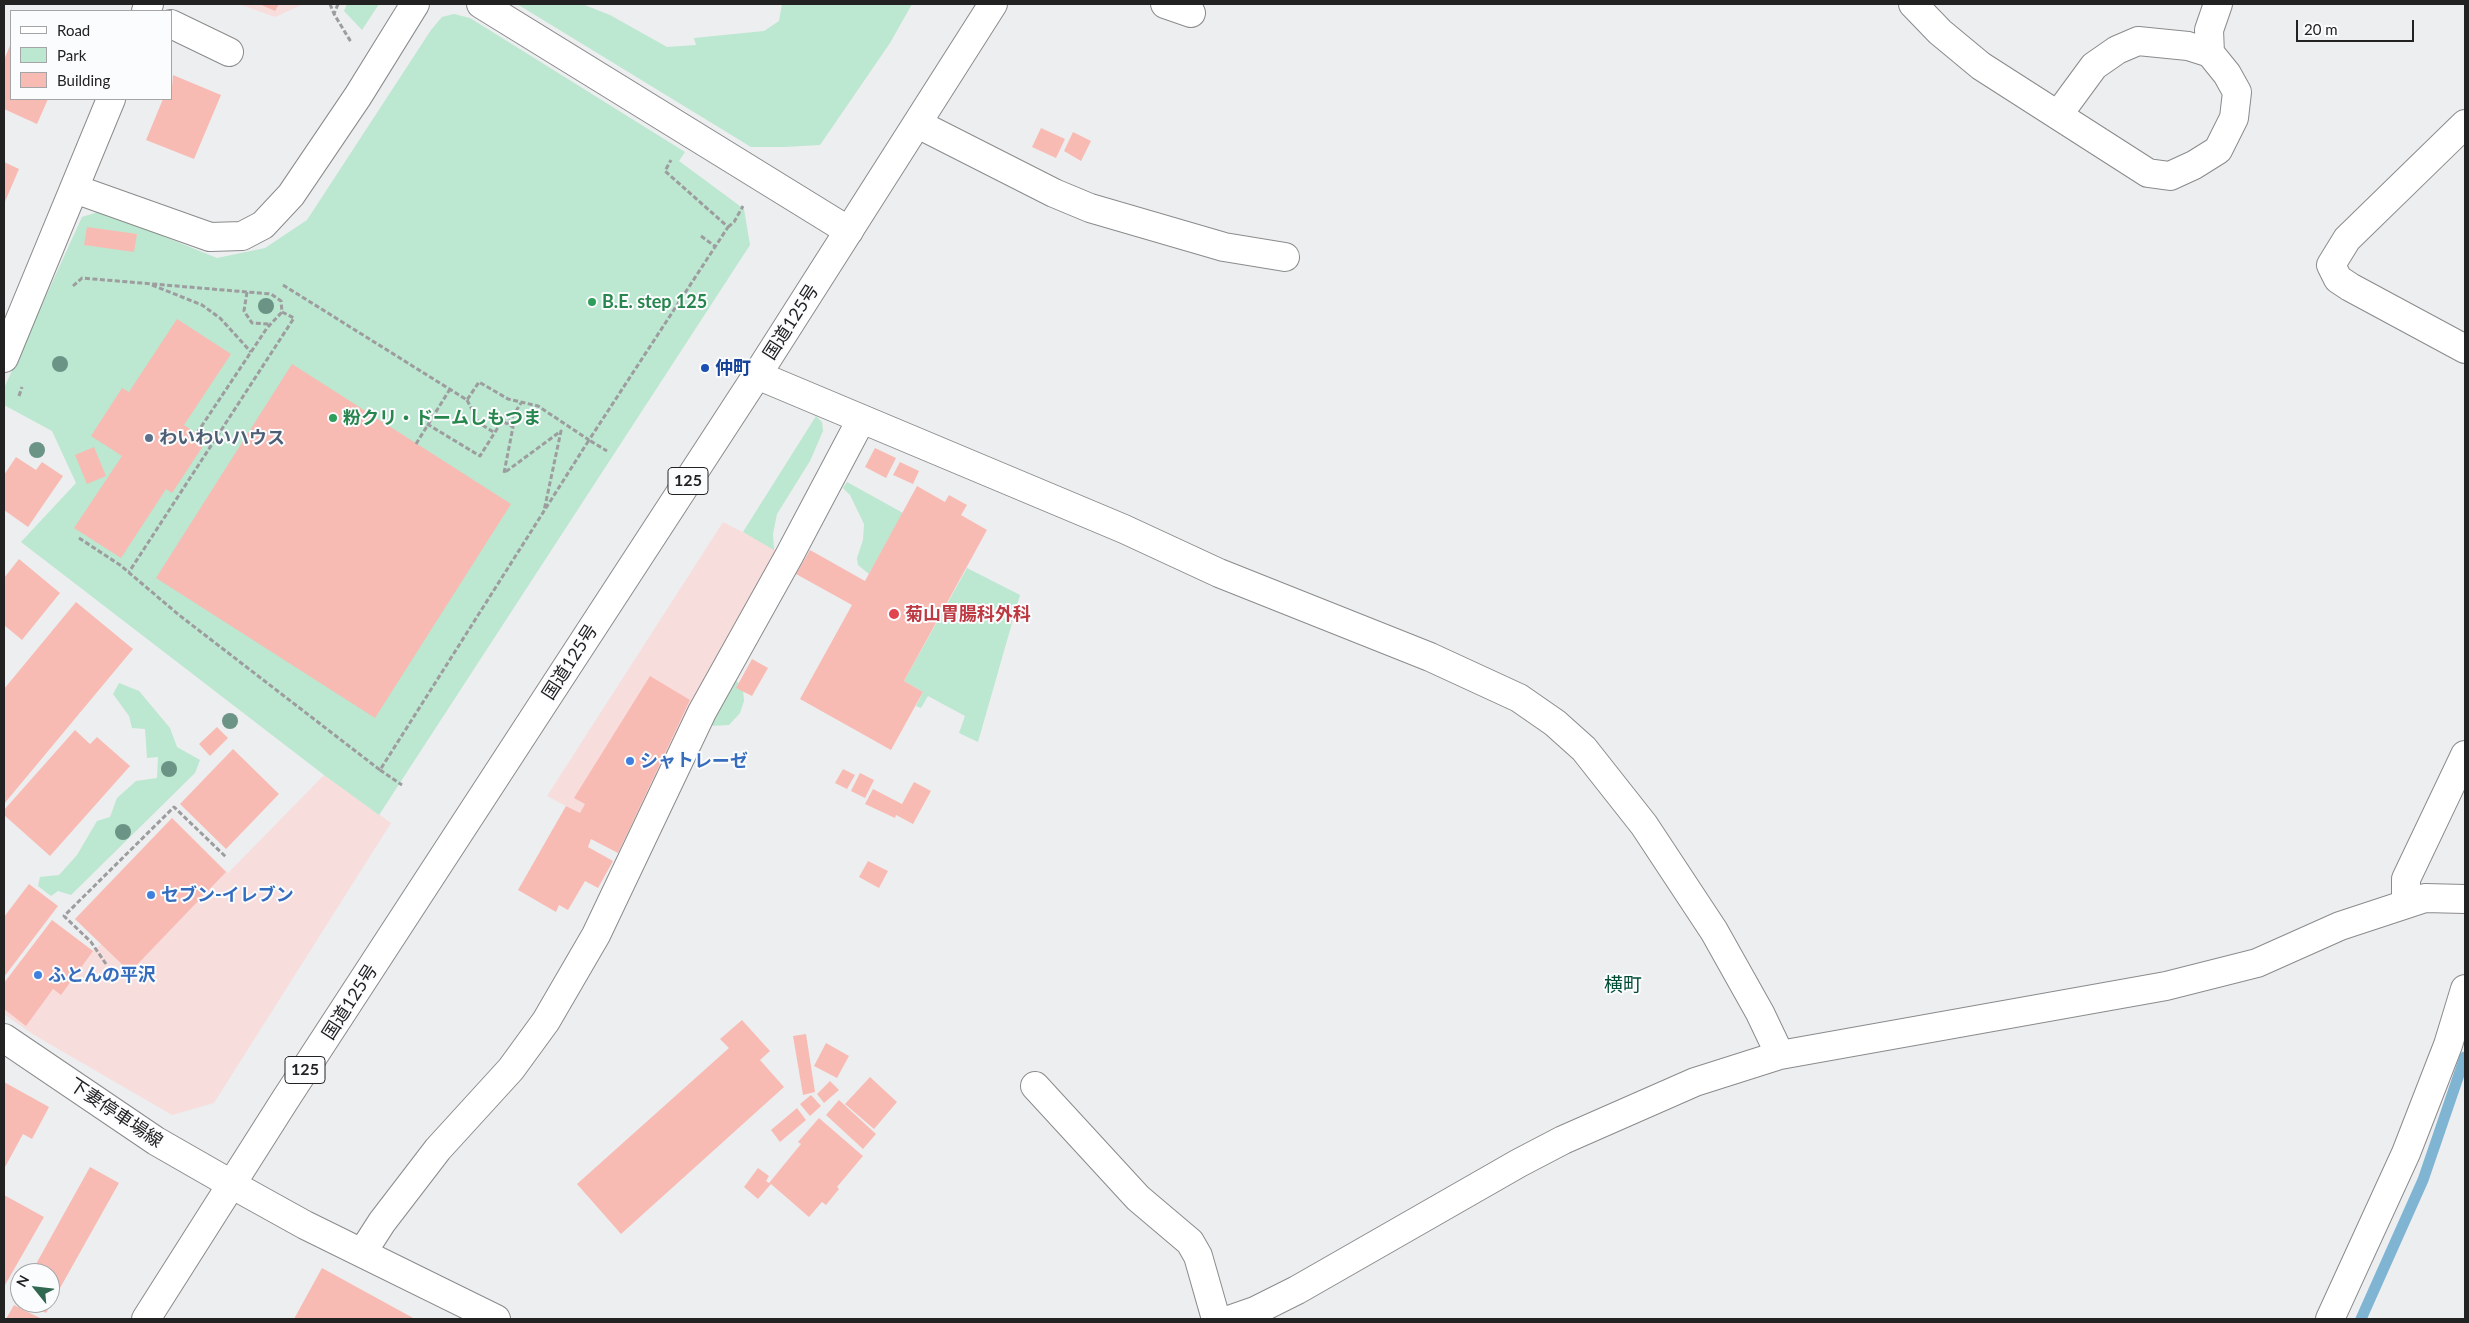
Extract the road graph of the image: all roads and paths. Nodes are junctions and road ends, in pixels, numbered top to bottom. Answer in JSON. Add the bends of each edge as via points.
{"nodes":[{"id":1,"x":330,"y":4,"type":"edge"},
{"id":2,"x":338,"y":4,"type":"edge"},
{"id":3,"x":415,"y":4,"type":"edge"},
{"id":4,"x":482,"y":4,"type":"edge"},
{"id":5,"x":993,"y":4,"type":"edge"},
{"id":6,"x":1166,"y":4,"type":"edge"},
{"id":7,"x":1913,"y":4,"type":"edge"},
{"id":8,"x":2218,"y":4,"type":"edge"},
{"id":9,"x":1191,"y":13,"type":"dead end"},
{"id":10,"x":334,"y":14,"type":"junction"},
{"id":11,"x":172,"y":24,"type":"edge"},
{"id":12,"x":354,"y":46,"type":"dead end"},
{"id":13,"x":229,"y":52,"type":"dead end"},
{"id":14,"x":2210,"y":53,"type":"junction"},
{"id":15,"x":111,"y":100,"type":"edge"},
{"id":16,"x":2058,"y":115,"type":"junction"},
{"id":17,"x":918,"y":124,"type":"junction"},
{"id":18,"x":2465,"y":124,"type":"edge"},
{"id":19,"x":672,"y":158,"type":"dead end"},
{"id":20,"x":75,"y":189,"type":"junction"},
{"id":21,"x":743,"y":206,"type":"dead end"},
{"id":22,"x":728,"y":227,"type":"junction"},
{"id":23,"x":850,"y":231,"type":"junction"},
{"id":24,"x":701,"y":236,"type":"dead end"},
{"id":25,"x":716,"y":246,"type":"junction"},
{"id":26,"x":1286,"y":257,"type":"dead end"},
{"id":27,"x":148,"y":283,"type":"junction"},
{"id":28,"x":283,"y":285,"type":"dead end"},
{"id":29,"x":71,"y":288,"type":"dead end"},
{"id":30,"x":246,"y":292,"type":"junction"},
{"id":31,"x":14,"y":306,"type":"edge"},
{"id":32,"x":282,"y":312,"type":"junction"},
{"id":33,"x":269,"y":324,"type":"junction"},
{"id":34,"x":2465,"y":349,"type":"edge"},
{"id":35,"x":251,"y":352,"type":"junction"},
{"id":36,"x":4,"y":358,"type":"edge"},
{"id":37,"x":757,"y":376,"type":"junction"},
{"id":38,"x":26,"y":379,"type":"dead end"},
{"id":39,"x":450,"y":389,"type":"junction"},
{"id":40,"x":18,"y":396,"type":"dead end"},
{"id":41,"x":467,"y":400,"type":"junction"},
{"id":42,"x":521,"y":402,"type":"junction"},
{"id":43,"x":861,"y":420,"type":"junction"},
{"id":44,"x":428,"y":424,"type":"junction"},
{"id":45,"x":508,"y":424,"type":"junction"},
{"id":46,"x":565,"y":424,"type":"junction"},
{"id":47,"x":561,"y":431,"type":"junction"},
{"id":48,"x":197,"y":433,"type":"dead end"},
{"id":49,"x":495,"y":433,"type":"junction"},
{"id":50,"x":589,"y":440,"type":"junction"},
{"id":51,"x":416,"y":444,"type":"dead end"},
{"id":52,"x":607,"y":451,"type":"dead end"},
{"id":53,"x":544,"y":514,"type":"junction"},
{"id":54,"x":79,"y":538,"type":"dead end"},
{"id":55,"x":129,"y":572,"type":"junction"},
{"id":56,"x":2465,"y":755,"type":"edge"},
{"id":57,"x":380,"y":770,"type":"junction"},
{"id":58,"x":402,"y":785,"type":"dead end"},
{"id":59,"x":226,"y":858,"type":"dead end"},
{"id":60,"x":2465,"y":899,"type":"edge"},
{"id":61,"x":2406,"y":904,"type":"junction"},
{"id":62,"x":106,"y":964,"type":"dead end"},
{"id":63,"x":2465,"y":989,"type":"edge"},
{"id":64,"x":4,"y":1038,"type":"edge"},
{"id":65,"x":1780,"y":1054,"type":"junction"},
{"id":66,"x":1036,"y":1086,"type":"dead end"},
{"id":67,"x":231,"y":1184,"type":"junction"},
{"id":68,"x":362,"y":1252,"type":"junction"},
{"id":69,"x":146,"y":1319,"type":"edge"},
{"id":70,"x":496,"y":1319,"type":"edge"},
{"id":71,"x":1216,"y":1319,"type":"edge"},
{"id":72,"x":1232,"y":1319,"type":"edge"},
{"id":73,"x":2330,"y":1319,"type":"edge"}],
"edges":[{"from":1,"to":10,"type":"path"},
{"from":2,"to":10,"type":"path"},
{"from":3,"to":20,"type":"main road","via":[[296,187],[263,224],[242,236],[210,237]]},
{"from":4,"to":23,"type":"main road"},
{"from":5,"to":17,"type":"main road","name":"国道125号","number":"125"},
{"from":6,"to":9,"type":"main road"},
{"from":7,"to":16,"type":"main road","via":[[1981,66]]},
{"from":8,"to":14,"type":"main road","via":[[2209,30]]},
{"from":10,"to":12,"type":"path"},
{"from":11,"to":13,"type":"main road"},
{"from":14,"to":16,"type":"main road","via":[[2188,46],[2138,41],[2117,50],[2094,66]]},
{"from":14,"to":16,"type":"main road","via":[[2237,92],[2234,118],[2218,150],[2170,176],[2148,173]]},
{"from":15,"to":20,"type":"main road"},
{"from":17,"to":23,"type":"main road","name":"国道125号","number":"125"},
{"from":17,"to":26,"type":"main road","via":[[1090,208],[1224,247]]},
{"from":18,"to":34,"type":"main road","via":[[2347,239],[2331,265],[2338,279],[2350,287]]},
{"from":19,"to":22,"type":"path","via":[[665,170]]},
{"from":20,"to":31,"type":"main road"},
{"from":21,"to":22,"type":"path"},
{"from":22,"to":25,"type":"path"},
{"from":23,"to":37,"type":"main road","name":"国道125号","number":"125"},
{"from":24,"to":25,"type":"path"},
{"from":25,"to":50,"type":"path"},
{"from":27,"to":29,"type":"path","via":[[82,278]]},
{"from":27,"to":30,"type":"path"},
{"from":27,"to":35,"type":"path","via":[[202,305],[220,318]]},
{"from":28,"to":39,"type":"path"},
{"from":30,"to":32,"type":"path","via":[[271,294],[281,301]]},
{"from":30,"to":33,"type":"path","via":[[244,311],[252,323]]},
{"from":31,"to":36,"type":"main road"},
{"from":32,"to":33,"type":"path"},
{"from":32,"to":55,"type":"path","via":[[294,318]]},
{"from":33,"to":35,"type":"path"},
{"from":35,"to":48,"type":"path"},
{"from":37,"to":43,"type":"main road"},
{"from":37,"to":67,"type":"main road","name":"国道125号","number":"125"},
{"from":38,"to":40,"type":"path"},
{"from":39,"to":41,"type":"path"},
{"from":39,"to":44,"type":"path"},
{"from":41,"to":42,"type":"path","via":[[479,382],[508,400]]},
{"from":41,"to":49,"type":"path","via":[[479,423]]},
{"from":42,"to":45,"type":"path"},
{"from":42,"to":46,"type":"path","via":[[538,406]]},
{"from":43,"to":65,"type":"main road","via":[[1124,529],[1219,573],[1430,657],[1504,691],[1555,723],[1584,749],[1644,824],[1714,931]]},
{"from":43,"to":68,"type":"main road","via":[[702,712],[596,935],[551,1013],[511,1069],[438,1149]]},
{"from":44,"to":49,"type":"path","via":[[480,456]]},
{"from":44,"to":51,"type":"path"},
{"from":45,"to":47,"type":"path","via":[[513,427],[504,474]]},
{"from":45,"to":49,"type":"path","via":[[502,421]]},
{"from":46,"to":47,"type":"path"},
{"from":46,"to":50,"type":"path"},
{"from":47,"to":53,"type":"path"},
{"from":50,"to":52,"type":"path"},
{"from":50,"to":53,"type":"path"},
{"from":53,"to":57,"type":"path"},
{"from":54,"to":55,"type":"path"},
{"from":55,"to":57,"type":"path","via":[[179,615]]},
{"from":56,"to":61,"type":"main road","via":[[2406,879]]},
{"from":57,"to":58,"type":"path"},
{"from":59,"to":62,"type":"path","via":[[174,807],[64,916],[91,942]]},
{"from":60,"to":61,"type":"main road","via":[[2425,898]]},
{"from":61,"to":65,"type":"main road","via":[[2340,926],[2257,963],[2166,986]]},
{"from":63,"to":73,"type":"main road","via":[[2448,1045],[2406,1153]]},
{"from":64,"to":67,"type":"main road","name":"下妻停車場線","via":[[156,1141]]},
{"from":65,"to":72,"type":"main road","via":[[1695,1082],[1563,1140],[1297,1290]]},
{"from":66,"to":71,"type":"main road","via":[[1138,1198],[1190,1242],[1198,1256]]},
{"from":67,"to":68,"type":"main road","name":"下妻停車場線"},
{"from":67,"to":69,"type":"main road","name":"国道125号","number":"125"},
{"from":68,"to":70,"type":"main road","name":"下妻停車場線"}]}
